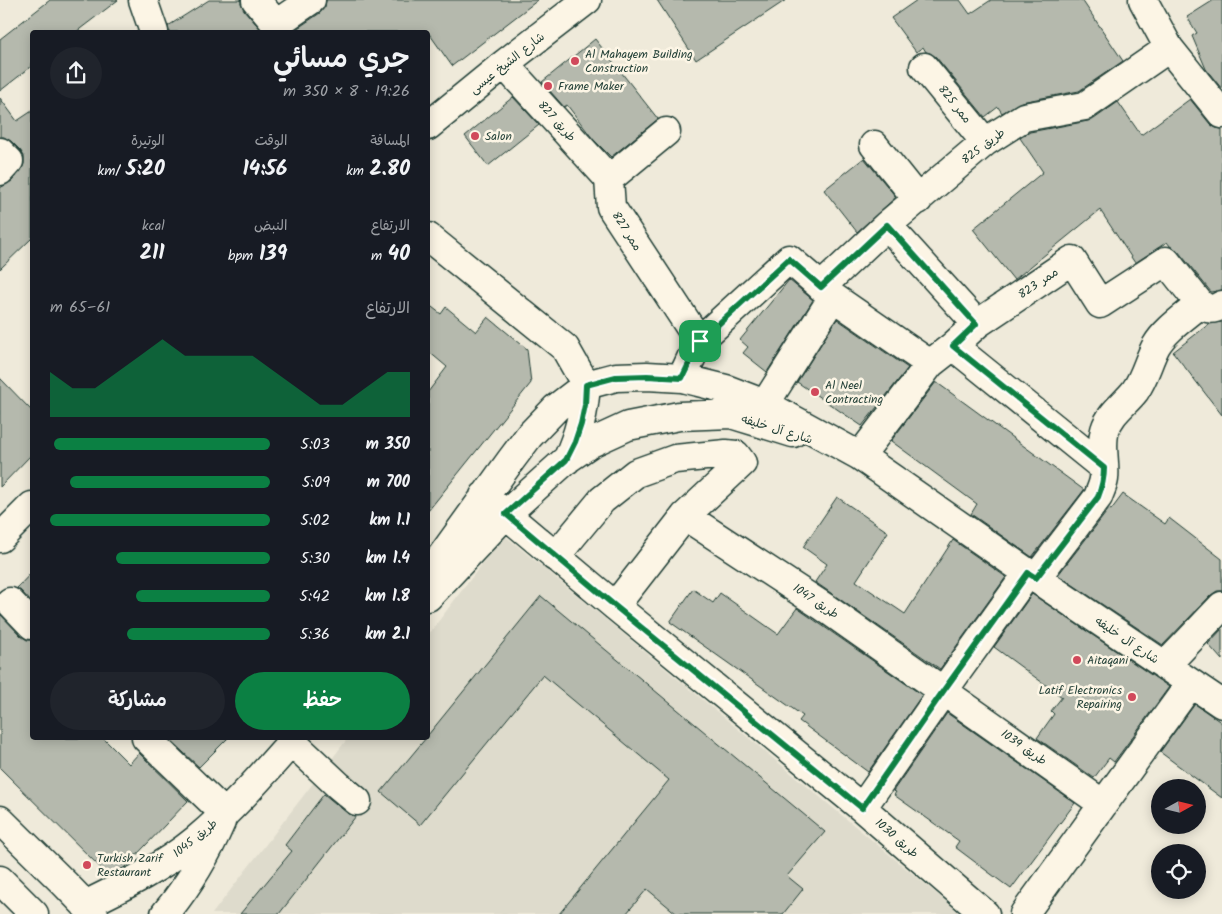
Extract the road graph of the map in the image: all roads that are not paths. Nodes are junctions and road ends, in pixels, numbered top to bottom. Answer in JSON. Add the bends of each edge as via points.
{"nodes":[{"id":1,"x":143,"y":0,"type":"edge"},
{"id":2,"x":256,"y":0,"type":"edge"},
{"id":3,"x":311,"y":0,"type":"edge"},
{"id":4,"x":1143,"y":0,"type":"edge"},
{"id":5,"x":570,"y":5,"type":"edge"},
{"id":6,"x":278,"y":28,"type":"edge"},
{"id":7,"x":153,"y":30,"type":"edge"},
{"id":8,"x":1169,"y":48,"type":"junction"},
{"id":9,"x":504,"y":64,"type":"junction"},
{"id":10,"x":924,"y":67,"type":"dead end"},
{"id":11,"x":1222,"y":114,"type":"edge"},
{"id":12,"x":430,"y":124,"type":"edge"},
{"id":13,"x":666,"y":132,"type":"dead end"},
{"id":14,"x":985,"y":142,"type":"junction"},
{"id":15,"x":874,"y":145,"type":"dead end"},
{"id":16,"x":0,"y":152,"type":"edge"},
{"id":17,"x":0,"y":171,"type":"edge"},
{"id":18,"x":609,"y":179,"type":"junction"},
{"id":19,"x":918,"y":200,"type":"junction"},
{"id":20,"x":887,"y":225,"type":"junction"},
{"id":21,"x":430,"y":239,"type":"edge"},
{"id":22,"x":827,"y":292,"type":"junction"},
{"id":23,"x":1211,"y":304,"type":"edge"},
{"id":24,"x":976,"y":324,"type":"junction"},
{"id":25,"x":700,"y":341,"type":"junction"},
{"id":26,"x":953,"y":346,"type":"junction"},
{"id":27,"x":930,"y":364,"type":"junction"},
{"id":28,"x":682,"y":378,"type":"junction"},
{"id":29,"x":586,"y":385,"type":"junction"},
{"id":30,"x":765,"y":404,"type":"junction"},
{"id":31,"x":860,"y":456,"type":"junction"},
{"id":32,"x":566,"y":460,"type":"junction"},
{"id":33,"x":1104,"y":468,"type":"junction"},
{"id":34,"x":484,"y":496,"type":"junction"},
{"id":35,"x":30,"y":508,"type":"edge"},
{"id":36,"x":506,"y":514,"type":"junction"},
{"id":37,"x":685,"y":516,"type":"junction"},
{"id":38,"x":0,"y":538,"type":"edge"},
{"id":39,"x":555,"y":557,"type":"junction"},
{"id":40,"x":430,"y":572,"type":"edge"},
{"id":41,"x":1032,"y":575,"type":"junction"},
{"id":42,"x":430,"y":595,"type":"edge"},
{"id":43,"x":10,"y":602,"type":"dead end"},
{"id":44,"x":615,"y":606,"type":"junction"},
{"id":45,"x":1222,"y":606,"type":"edge"},
{"id":46,"x":30,"y":623,"type":"edge"},
{"id":47,"x":1165,"y":666,"type":"junction"},
{"id":48,"x":1190,"y":682,"type":"junction"},
{"id":49,"x":944,"y":690,"type":"junction"},
{"id":50,"x":1222,"y":704,"type":"edge"},
{"id":51,"x":148,"y":740,"type":"edge"},
{"id":52,"x":292,"y":740,"type":"edge"},
{"id":53,"x":294,"y":740,"type":"edge"},
{"id":54,"x":357,"y":801,"type":"dead end"},
{"id":55,"x":1103,"y":804,"type":"junction"},
{"id":56,"x":862,"y":808,"type":"junction"},
{"id":57,"x":225,"y":814,"type":"junction"},
{"id":58,"x":0,"y":820,"type":"edge"},
{"id":59,"x":0,"y":880,"type":"edge"},
{"id":60,"x":90,"y":909,"type":"edge"},
{"id":61,"x":34,"y":914,"type":"edge"},
{"id":62,"x":165,"y":914,"type":"edge"},
{"id":63,"x":985,"y":914,"type":"edge"},
{"id":64,"x":1024,"y":914,"type":"edge"}],
"edges":[{"from":1,"to":7,"type":"street"},
{"from":2,"to":6,"type":"street"},
{"from":3,"to":6,"type":"street"},
{"from":4,"to":8,"type":"street"},
{"from":5,"to":9,"type":"street","name":"شارع الشيخ عيسى"},
{"from":8,"to":11,"type":"street"},
{"from":8,"to":14,"type":"street","name":"طريق 825","via":[[1085,106],[1024,117]]},
{"from":9,"to":12,"type":"street","name":"شارع الشيخ عيسى"},
{"from":9,"to":18,"type":"street","name":"طريق 827"},
{"from":10,"to":14,"type":"street","name":"ممر 825"},
{"from":13,"to":18,"type":"street"},
{"from":14,"to":19,"type":"street","name":"طريق 825"},
{"from":15,"to":19,"type":"street"},
{"from":16,"to":17,"type":"street","via":[[9,161]]},
{"from":18,"to":25,"type":"street","name":"ممر 827","via":[[611,207]]},
{"from":19,"to":20,"type":"street","name":"طريق 825"},
{"from":20,"to":22,"type":"street","name":"طريق 825"},
{"from":20,"to":24,"type":"street"},
{"from":21,"to":29,"type":"street","via":[[564,348]]},
{"from":22,"to":25,"type":"street","via":[[789,259]]},
{"from":22,"to":27,"type":"street"},
{"from":22,"to":30,"type":"street","name":"طريق 825"},
{"from":23,"to":24,"type":"street","name":"ممر 823","via":[[1166,261],[1100,304],[1072,260]]},
{"from":23,"to":33,"type":"street","via":[[1163,336],[1144,376],[1111,416],[1105,429]]},
{"from":24,"to":26,"type":"street","name":"ممر 823"},
{"from":25,"to":28,"type":"street"},
{"from":26,"to":27,"type":"street","name":"ممر 823"},
{"from":26,"to":33,"type":"street"},
{"from":27,"to":31,"type":"street","name":"ممر 823"},
{"from":28,"to":29,"type":"street","name":"شارع آل خليفه","via":[[616,377]]},
{"from":28,"to":30,"type":"street","name":"شارع آل خليفه","via":[[726,389]]},
{"from":29,"to":32,"type":"street","via":[[581,424]]},
{"from":29,"to":34,"type":"street","name":"شارع آل خليفه","via":[[556,408],[528,436]]},
{"from":30,"to":31,"type":"street","name":"شارع آل خليفه"},
{"from":31,"to":32,"type":"street","name":"شارع آل خليفه","via":[[730,414],[680,416],[628,426],[590,443]]},
{"from":31,"to":41,"type":"street","name":"شارع آل خليفه"},
{"from":32,"to":36,"type":"street","name":"شارع آل خليفه"},
{"from":33,"to":41,"type":"street","via":[[1098,497]]},
{"from":34,"to":36,"type":"street","name":"طريق 1030"},
{"from":34,"to":40,"type":"street","name":"شارع آل خليفه"},
{"from":35,"to":38,"type":"street"},
{"from":36,"to":39,"type":"street","name":"طريق 1030"},
{"from":36,"to":42,"type":"street","name":"شارع آل خليفه"},
{"from":37,"to":39,"type":"street","via":[[742,463],[736,456],[675,459],[636,473],[602,500]]},
{"from":37,"to":44,"type":"street"},
{"from":37,"to":49,"type":"street","name":"طريق 1047"},
{"from":39,"to":44,"type":"street","name":"طريق 1030"},
{"from":41,"to":47,"type":"street","name":"شارع آل خليفه"},
{"from":41,"to":49,"type":"street"},
{"from":43,"to":46,"type":"street"},
{"from":44,"to":56,"type":"street","name":"طريق 1030"},
{"from":45,"to":47,"type":"street"},
{"from":47,"to":48,"type":"street","name":"شارع آل خليفه"},
{"from":48,"to":50,"type":"street","name":"شارع آل خليفه"},
{"from":48,"to":55,"type":"street"},
{"from":49,"to":55,"type":"street","name":"طريق 1039"},
{"from":49,"to":56,"type":"street"},
{"from":51,"to":57,"type":"street","name":"طريق 1045"},
{"from":52,"to":57,"type":"street","name":"طريق 1045"},
{"from":53,"to":54,"type":"street"},
{"from":55,"to":64,"type":"street"},
{"from":56,"to":63,"type":"street","name":"طريق 1030"},
{"from":57,"to":60,"type":"street","name":"طريق 1045","via":[[164,863]]},
{"from":57,"to":62,"type":"street","name":"طريق 1045","via":[[199,868]]},
{"from":58,"to":60,"type":"street"},
{"from":59,"to":61,"type":"street"}]}
